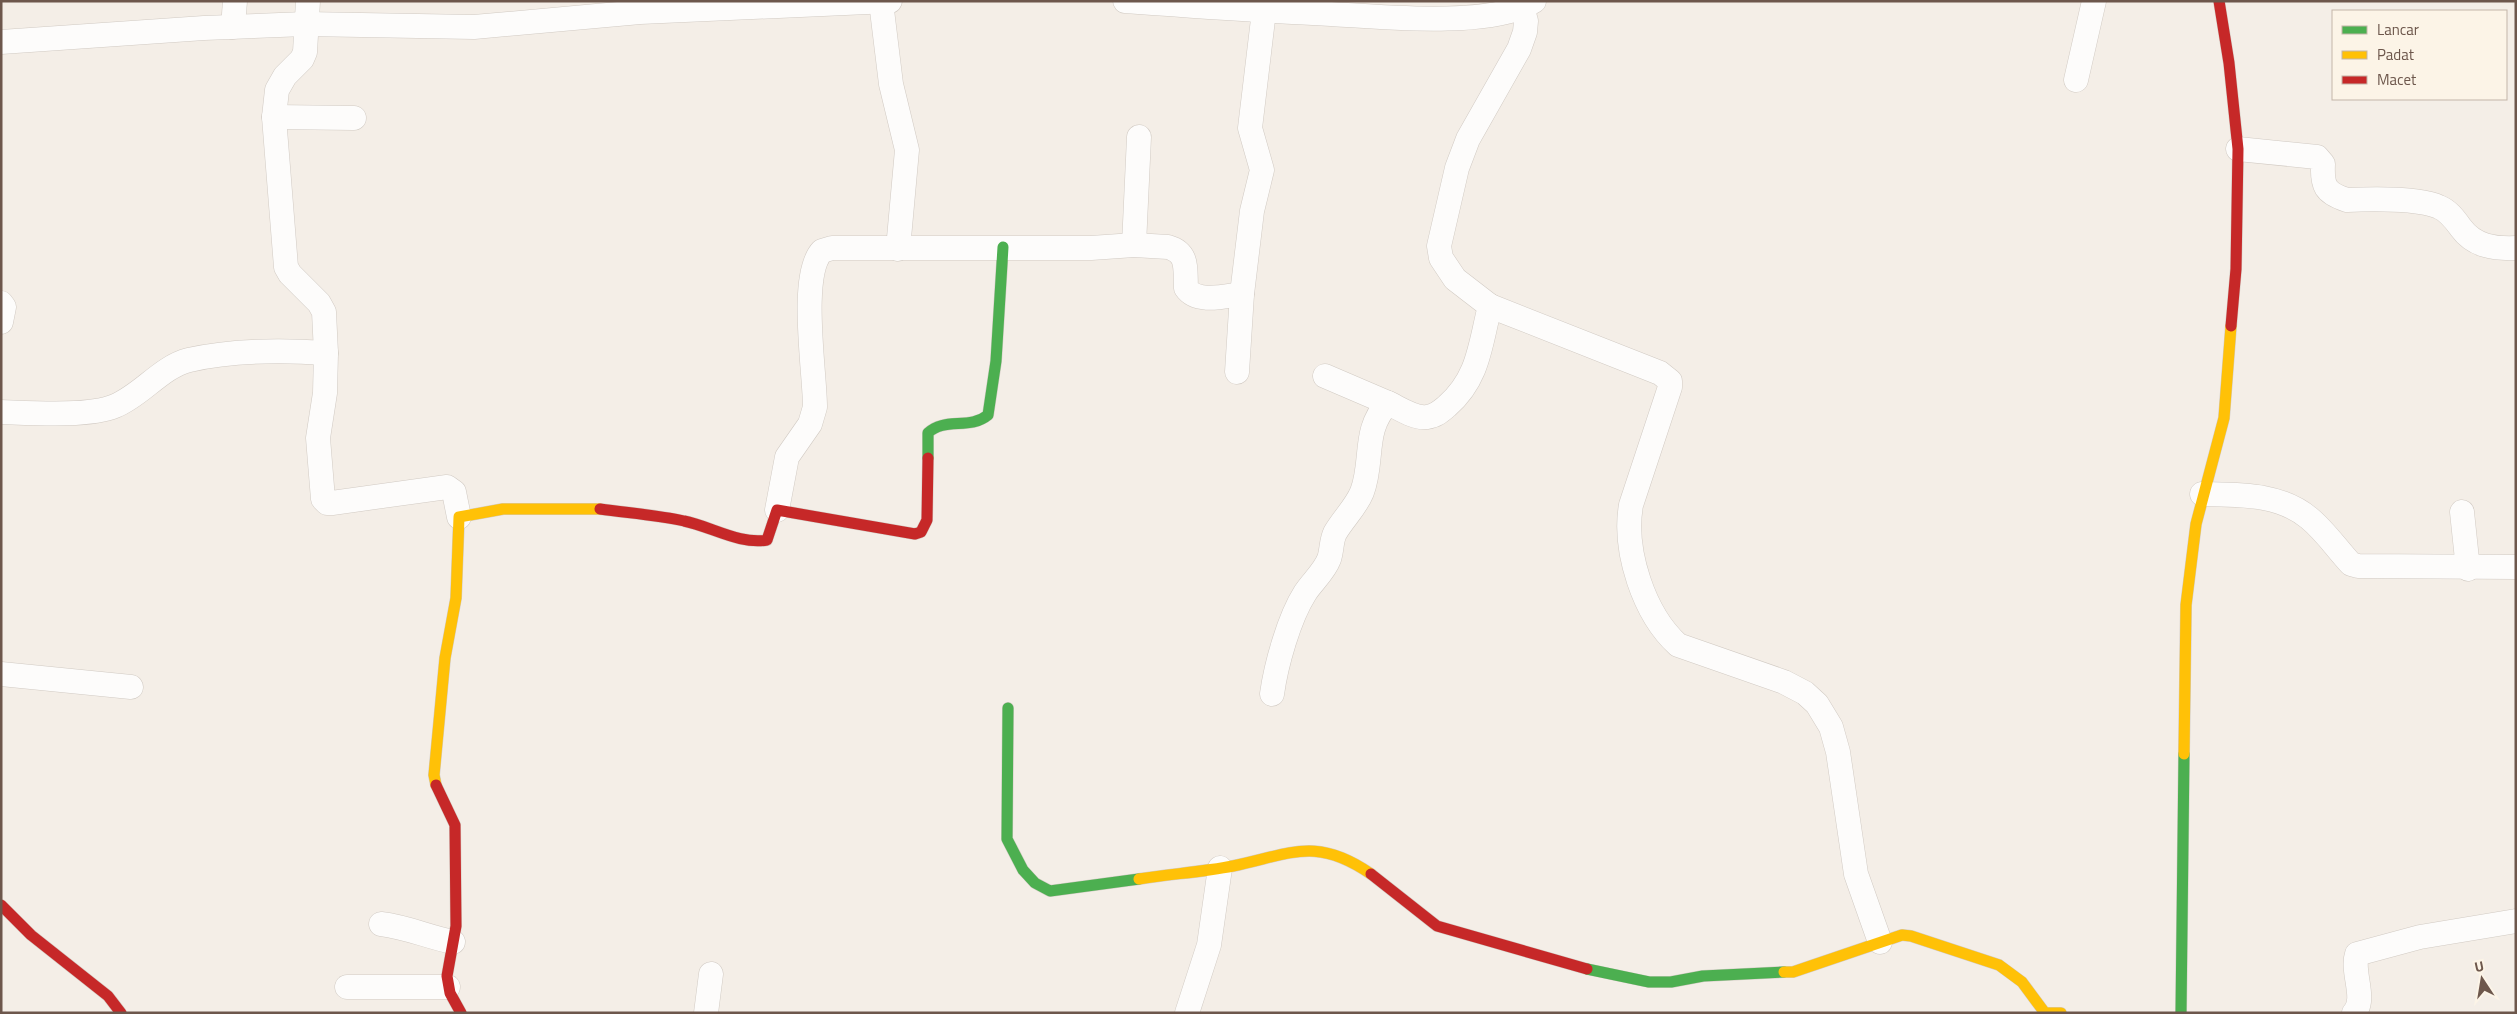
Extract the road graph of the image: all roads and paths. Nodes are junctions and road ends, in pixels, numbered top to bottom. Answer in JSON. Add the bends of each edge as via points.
{"nodes":[{"id":1,"x":235,"y":1,"type":"edge"},
{"id":2,"x":1126,"y":1,"type":"edge"},
{"id":3,"x":2082,"y":1,"type":"edge"},
{"id":4,"x":2094,"y":1,"type":"edge"},
{"id":5,"x":2219,"y":1,"type":"edge"},
{"id":6,"x":886,"y":2,"type":"edge"},
{"id":7,"x":787,"y":4,"type":"edge"},
{"id":8,"x":1528,"y":4,"type":"edge"},
{"id":9,"x":1264,"y":11,"type":"junction"},
{"id":10,"x":307,"y":13,"type":"edge"},
{"id":11,"x":233,"y":27,"type":"junction"},
{"id":12,"x":1,"y":42,"type":"edge"},
{"id":13,"x":2076,"y":80,"type":"dead end"},
{"id":14,"x":274,"y":117,"type":"junction"},
{"id":15,"x":354,"y":118,"type":"dead end"},
{"id":16,"x":1140,"y":137,"type":"dead end"},
{"id":17,"x":2238,"y":149,"type":"junction"},
{"id":18,"x":1134,"y":245,"type":"junction"},
{"id":19,"x":1003,"y":247,"type":"junction"},
{"id":20,"x":2516,"y":248,"type":"edge"},
{"id":21,"x":898,"y":249,"type":"junction"},
{"id":22,"x":1242,"y":294,"type":"junction"},
{"id":23,"x":1,"y":303,"type":"edge"},
{"id":24,"x":1490,"y":306,"type":"junction"},
{"id":25,"x":1,"y":322,"type":"edge"},
{"id":26,"x":326,"y":353,"type":"junction"},
{"id":27,"x":1237,"y":372,"type":"dead end"},
{"id":28,"x":1325,"y":376,"type":"dead end"},
{"id":29,"x":1388,"y":403,"type":"junction"},
{"id":30,"x":1,"y":412,"type":"edge"},
{"id":31,"x":2202,"y":494,"type":"junction"},
{"id":32,"x":777,"y":510,"type":"junction"},
{"id":33,"x":2462,"y":512,"type":"dead end"},
{"id":34,"x":459,"y":517,"type":"junction"},
{"id":35,"x":2516,"y":567,"type":"edge"},
{"id":36,"x":2468,"y":569,"type":"junction"},
{"id":37,"x":1,"y":674,"type":"edge"},
{"id":38,"x":131,"y":687,"type":"dead end"},
{"id":39,"x":1272,"y":694,"type":"dead end"},
{"id":40,"x":1008,"y":708,"type":"dead end"},
{"id":41,"x":1220,"y":868,"type":"junction"},
{"id":42,"x":1,"y":905,"type":"edge"},
{"id":43,"x":2516,"y":921,"type":"edge"},
{"id":44,"x":381,"y":924,"type":"dead end"},
{"id":45,"x":454,"y":942,"type":"junction"},
{"id":46,"x":1873,"y":945,"type":"junction"},
{"id":47,"x":711,"y":974,"type":"dead end"},
{"id":48,"x":347,"y":987,"type":"dead end"},
{"id":49,"x":448,"y":987,"type":"junction"},
{"id":50,"x":121,"y":1013,"type":"edge"},
{"id":51,"x":462,"y":1013,"type":"edge"},
{"id":52,"x":706,"y":1013,"type":"edge"},
{"id":53,"x":1187,"y":1013,"type":"edge"},
{"id":54,"x":2046,"y":1013,"type":"edge"},
{"id":55,"x":2060,"y":1013,"type":"edge"},
{"id":56,"x":2181,"y":1013,"type":"edge"},
{"id":57,"x":2354,"y":1013,"type":"edge"}],
"edges":[{"from":1,"to":11,"type":"street"},
{"from":2,"to":9,"type":"street"},
{"from":3,"to":4,"type":"street"},
{"from":4,"to":13,"type":"street"},
{"from":5,"to":17,"type":"street"},
{"from":6,"to":7,"type":"street"},
{"from":6,"to":21,"type":"street","via":[[891,84],[907,150]]},
{"from":7,"to":10,"type":"street","via":[[474,26]]},
{"from":8,"to":9,"type":"street","via":[[1487,15],[1430,20]]},
{"from":8,"to":24,"type":"street","via":[[1522,40],[1468,139],[1457,168],[1439,246],[1441,258],[1455,279]]},
{"from":9,"to":22,"type":"street","via":[[1250,128],[1262,170],[1252,211]]},
{"from":10,"to":11,"type":"street"},
{"from":10,"to":14,"type":"street","via":[[305,52],[277,90]]},
{"from":11,"to":12,"type":"street"},
{"from":14,"to":15,"type":"street"},
{"from":14,"to":26,"type":"street","via":[[286,267],[324,312]]},
{"from":16,"to":18,"type":"street"},
{"from":17,"to":20,"type":"street","via":[[2317,157],[2323,164],[2322,180],[2337,197],[2439,207],[2481,245]]},
{"from":17,"to":31,"type":"street","via":[[2236,269],[2228,388],[2224,418]]},
{"from":18,"to":19,"type":"street"},
{"from":18,"to":22,"type":"street","via":[[1177,250],[1185,260],[1186,288],[1191,294],[1199,297]]},
{"from":19,"to":21,"type":"street"},
{"from":19,"to":32,"type":"street","via":[[992,404],[988,415],[978,423],[935,426],[928,433],[927,520],[921,532],[915,534]]},
{"from":21,"to":32,"type":"street","via":[[832,248],[817,256],[810,291],[815,407],[810,424],[787,458]]},
{"from":22,"to":27,"type":"street"},
{"from":23,"to":25,"type":"street","via":[[4,307]]},
{"from":24,"to":29,"type":"street","via":[[1472,377],[1460,395],[1438,414],[1427,418]]},
{"from":24,"to":46,"type":"street","via":[[1666,377],[1670,387],[1628,525],[1636,572],[1665,633],[1678,645],[1784,682],[1817,704],[1831,727],[1838,752],[1856,874]]},
{"from":26,"to":30,"type":"street","via":[[239,353],[188,360],[115,406],[97,410]]},
{"from":26,"to":34,"type":"street","via":[[325,393],[318,438],[324,502],[447,487],[454,492]]},
{"from":28,"to":29,"type":"street"},
{"from":29,"to":39,"type":"street","via":[[1375,419],[1361,495],[1335,534],[1329,559],[1300,602],[1277,660]]},
{"from":31,"to":36,"type":"street","via":[[2238,495],[2288,504],[2309,518],[2351,564],[2358,566]]},
{"from":31,"to":56,"type":"street","via":[[2190,554],[2186,605]]},
{"from":32,"to":34,"type":"street","via":[[770,535],[761,541],[685,521],[591,508],[503,509]]},
{"from":33,"to":36,"type":"street"},
{"from":34,"to":45,"type":"street","via":[[456,598],[445,658],[434,775],[436,788],[453,815],[455,825]]},
{"from":35,"to":36,"type":"street"},
{"from":37,"to":38,"type":"street"},
{"from":40,"to":41,"type":"street","via":[[1007,839],[1021,868],[1042,888],[1050,891]]},
{"from":41,"to":46,"type":"street","via":[[1302,849],[1331,853],[1351,861],[1387,884],[1437,926],[1582,968],[1649,982],[1793,972]]},
{"from":41,"to":53,"type":"street","via":[[1209,944]]},
{"from":42,"to":50,"type":"street","via":[[31,935],[108,996]]},
{"from":43,"to":57,"type":"street","via":[[2420,937],[2357,954],[2354,962],[2359,1002]]},
{"from":44,"to":45,"type":"street"},
{"from":45,"to":49,"type":"street","via":[[446,976]]},
{"from":46,"to":54,"type":"street","via":[[1893,936],[1911,936],[1999,965],[2022,982]]},
{"from":47,"to":52,"type":"street"},
{"from":48,"to":49,"type":"street"},
{"from":49,"to":51,"type":"street"},
{"from":54,"to":55,"type":"street"}]}
